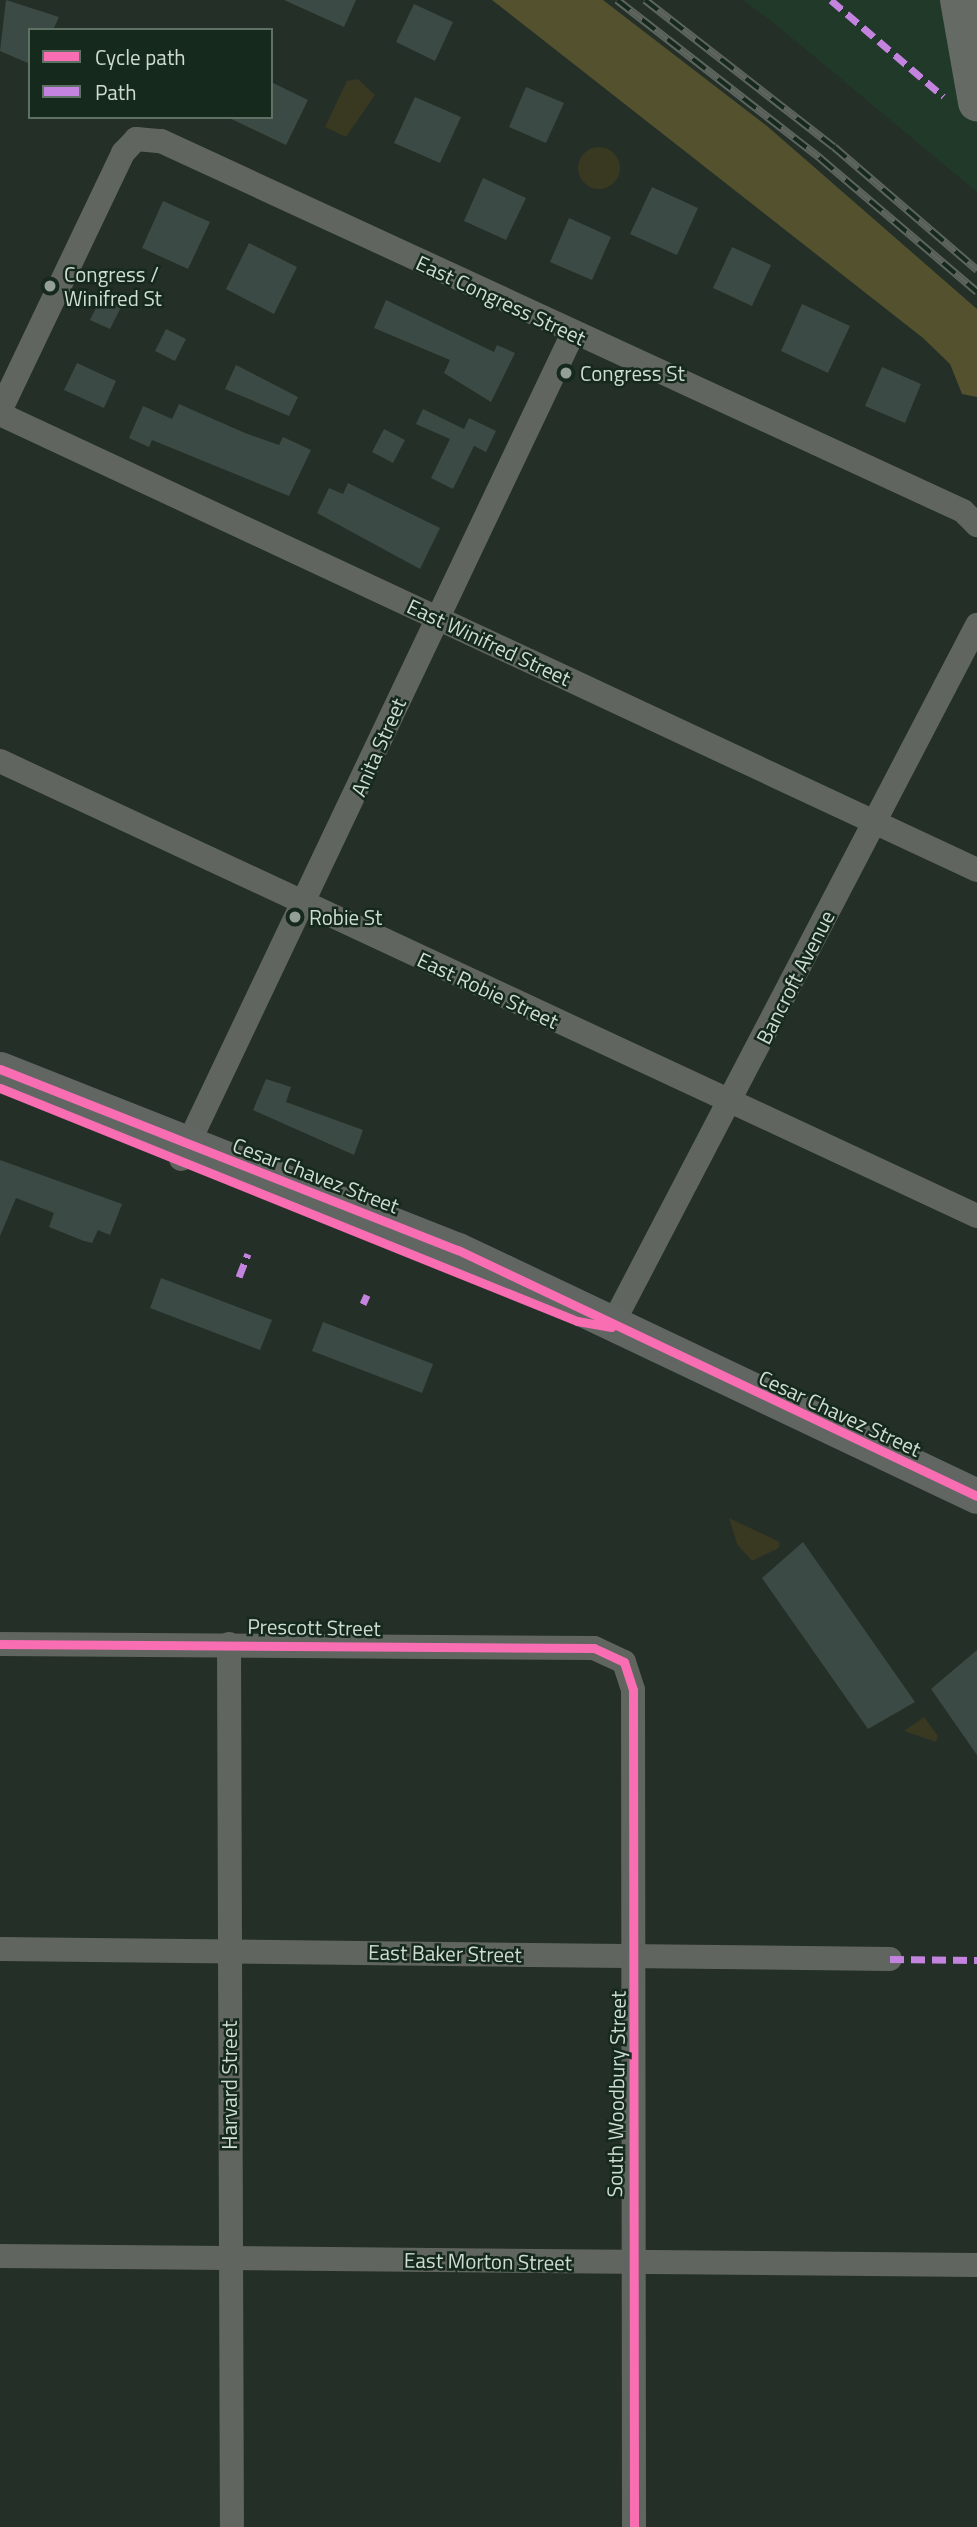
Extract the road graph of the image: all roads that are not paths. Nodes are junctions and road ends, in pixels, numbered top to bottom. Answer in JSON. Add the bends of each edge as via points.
{"nodes":[{"id":1,"x":959,"y":0,"type":"edge"},
{"id":2,"x":977,"y":102,"type":"edge"},
{"id":3,"x":573,"y":333,"type":"junction"},
{"id":4,"x":0,"y":413,"type":"edge"},
{"id":5,"x":977,"y":525,"type":"edge"},
{"id":6,"x":434,"y":616,"type":"junction"},
{"id":7,"x":977,"y":625,"type":"edge"},
{"id":8,"x":0,"y":761,"type":"edge"},
{"id":9,"x":874,"y":825,"type":"junction"},
{"id":10,"x":977,"y":870,"type":"edge"},
{"id":11,"x":305,"y":905,"type":"junction"},
{"id":12,"x":0,"y":1069,"type":"edge"},
{"id":13,"x":0,"y":1087,"type":"edge"},
{"id":14,"x":731,"y":1104,"type":"junction"},
{"id":15,"x":184,"y":1152,"type":"junction"},
{"id":16,"x":977,"y":1216,"type":"edge"},
{"id":17,"x":611,"y":1327,"type":"junction"},
{"id":18,"x":977,"y":1496,"type":"edge"},
{"id":19,"x":0,"y":1644,"type":"edge"},
{"id":20,"x":229,"y":1644,"type":"junction"},
{"id":21,"x":624,"y":1662,"type":"joint"},
{"id":22,"x":0,"y":1949,"type":"edge"},
{"id":23,"x":229,"y":1949,"type":"junction"},
{"id":24,"x":635,"y":1956,"type":"junction"},
{"id":25,"x":890,"y":1959,"type":"dead end"},
{"id":26,"x":0,"y":2256,"type":"edge"},
{"id":27,"x":231,"y":2258,"type":"junction"},
{"id":28,"x":632,"y":2263,"type":"junction"},
{"id":29,"x":977,"y":2265,"type":"edge"},
{"id":30,"x":232,"y":2527,"type":"edge"},
{"id":31,"x":634,"y":2527,"type":"edge"}],
"edges":[{"from":1,"to":2,"type":"highway","bridge":true},
{"from":3,"to":4,"type":"street","name":"East Congress Street","via":[[161,141],[136,139],[123,153]]},
{"from":3,"to":5,"type":"street","name":"East Congress Street","via":[[963,511]]},
{"from":3,"to":6,"type":"street","name":"Anita Street"},
{"from":4,"to":6,"type":"street","name":"East Winifred Street"},
{"from":6,"to":9,"type":"street","name":"East Winifred Street"},
{"from":6,"to":11,"type":"street","name":"Anita Street"},
{"from":7,"to":9,"type":"street","name":"Bancroft Avenue"},
{"from":8,"to":11,"type":"street","name":"East Robie Street"},
{"from":9,"to":10,"type":"street","name":"East Winifred Street"},
{"from":9,"to":14,"type":"street","name":"Bancroft Avenue"},
{"from":11,"to":14,"type":"street","name":"East Robie Street"},
{"from":11,"to":15,"type":"street","name":"Anita Street"},
{"from":12,"to":15,"type":"main road","name":"Cesar Chavez Street"},
{"from":13,"to":15,"type":"main road","name":"Cesar Chavez Street"},
{"from":14,"to":16,"type":"street","name":"East Robie Street"},
{"from":14,"to":17,"type":"street","name":"Bancroft Avenue"},
{"from":15,"to":17,"type":"main road","name":"Cesar Chavez Street","via":[[458,1250],[585,1307]]},
{"from":17,"to":18,"type":"main road","name":"Cesar Chavez Street"},
{"from":19,"to":20,"type":"street","name":"Prescott Street"},
{"from":20,"to":21,"type":"street","name":"Prescott Street","via":[[594,1648]]},
{"from":20,"to":23,"type":"street","name":"Harvard Street"},
{"from":21,"to":24,"type":"street","name":"South Woodbury Street","via":[[633,1690]]},
{"from":22,"to":23,"type":"street","name":"East Baker Street"},
{"from":23,"to":24,"type":"street","name":"East Baker Street"},
{"from":23,"to":27,"type":"street","name":"Harvard Street"},
{"from":24,"to":25,"type":"street","name":"East Baker Street"},
{"from":24,"to":28,"type":"street","name":"South Woodbury Street"},
{"from":26,"to":27,"type":"street","name":"East Morton Street"},
{"from":27,"to":28,"type":"street","name":"East Morton Street"},
{"from":27,"to":30,"type":"street","name":"Harvard Street"},
{"from":28,"to":29,"type":"street","name":"East Morton Street"},
{"from":28,"to":31,"type":"street","name":"South Woodbury Street"}]}
